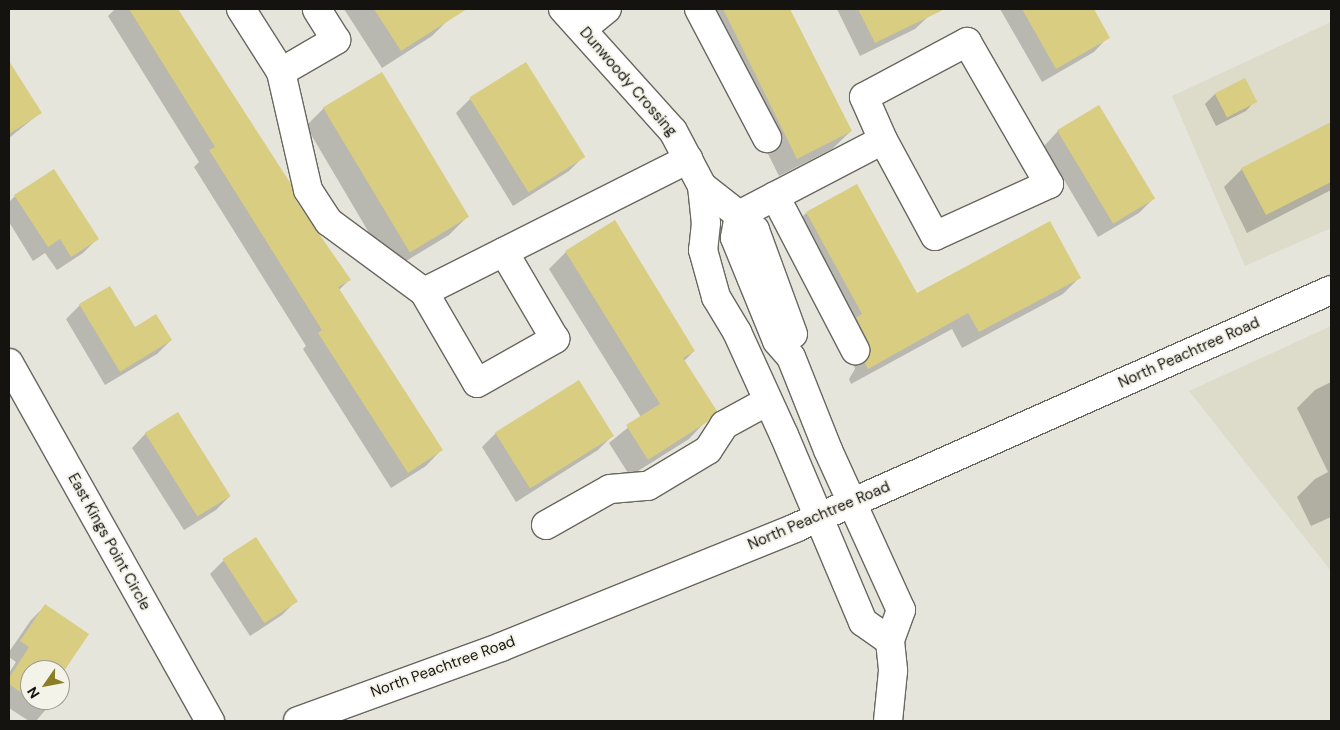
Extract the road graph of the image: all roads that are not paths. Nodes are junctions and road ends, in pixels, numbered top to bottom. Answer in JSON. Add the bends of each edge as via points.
{"nodes":[{"id":1,"x":241,"y":9,"type":"edge"},
{"id":2,"x":317,"y":9,"type":"edge"},
{"id":3,"x":563,"y":9,"type":"edge"},
{"id":4,"x":607,"y":9,"type":"edge"},
{"id":5,"x":700,"y":9,"type":"edge"},
{"id":6,"x":582,"y":29,"type":"junction"},
{"id":7,"x":280,"y":72,"type":"junction"},
{"id":8,"x":767,"y":138,"type":"dead end"},
{"id":9,"x":883,"y":140,"type":"junction"},
{"id":10,"x":688,"y":159,"type":"junction"},
{"id":11,"x":702,"y":186,"type":"junction"},
{"id":12,"x":775,"y":196,"type":"junction"},
{"id":13,"x":739,"y":215,"type":"junction"},
{"id":14,"x":504,"y":252,"type":"junction"},
{"id":15,"x":1331,"y":290,"type":"edge"},
{"id":16,"x":424,"y":292,"type":"junction"},
{"id":17,"x":854,"y":350,"type":"dead end"},
{"id":18,"x":9,"y":363,"type":"edge"},
{"id":19,"x":768,"y":401,"type":"junction"},
{"id":20,"x":854,"y":502,"type":"junction"},
{"id":21,"x":820,"y":516,"type":"junction"},
{"id":22,"x":546,"y":525,"type":"dead end"},
{"id":23,"x":890,"y":641,"type":"junction"},
{"id":24,"x":210,"y":721,"type":"edge"},
{"id":25,"x":298,"y":721,"type":"edge"},
{"id":26,"x":888,"y":721,"type":"edge"}],
"edges":[{"from":1,"to":7,"type":"street"},
{"from":2,"to":7,"type":"street","via":[[336,40]]},
{"from":3,"to":6,"type":"street","name":"Dunwoody Crossing"},
{"from":4,"to":6,"type":"street"},
{"from":5,"to":8,"type":"street"},
{"from":6,"to":10,"type":"street","name":"Dunwoody Crossing","via":[[673,131]]},
{"from":7,"to":16,"type":"street","via":[[308,190],[329,222]]},
{"from":9,"to":9,"type":"street","via":[[864,97],[967,42],[1050,184],[935,236]]},
{"from":9,"to":12,"type":"street"},
{"from":10,"to":11,"type":"street","name":"Dunwoody Crossing"},
{"from":10,"to":14,"type":"street"},
{"from":11,"to":13,"type":"street","name":"Dunwoody Crossing"},
{"from":11,"to":19,"type":"street","name":"Dunwoody Crossing","via":[[706,223],[718,239],[742,301],[736,332]]},
{"from":12,"to":13,"type":"street"},
{"from":12,"to":17,"type":"street"},
{"from":13,"to":20,"type":"street","name":"Dunwoody Crossing","via":[[755,230],[793,335],[790,357],[828,450]]},
{"from":14,"to":16,"type":"street"},
{"from":14,"to":16,"type":"street","via":[[555,339],[477,383]]},
{"from":15,"to":20,"type":"street","name":"North Peachtree Road"},
{"from":18,"to":24,"type":"street","name":"East Kings Point Circle"},
{"from":19,"to":21,"type":"street","name":"Dunwoody Crossing"},
{"from":19,"to":22,"type":"street","via":[[724,425],[708,450],[648,486],[610,489]]},
{"from":20,"to":21,"type":"street","name":"North Peachtree Road"},
{"from":20,"to":23,"type":"street","name":"Dunwoody Crossing","via":[[902,610]]},
{"from":21,"to":23,"type":"street","name":"Dunwoody Crossing","via":[[863,622]]},
{"from":21,"to":25,"type":"street","name":"North Peachtree Road","via":[[501,647]]},
{"from":23,"to":26,"type":"street","via":[[893,671]]}]}
